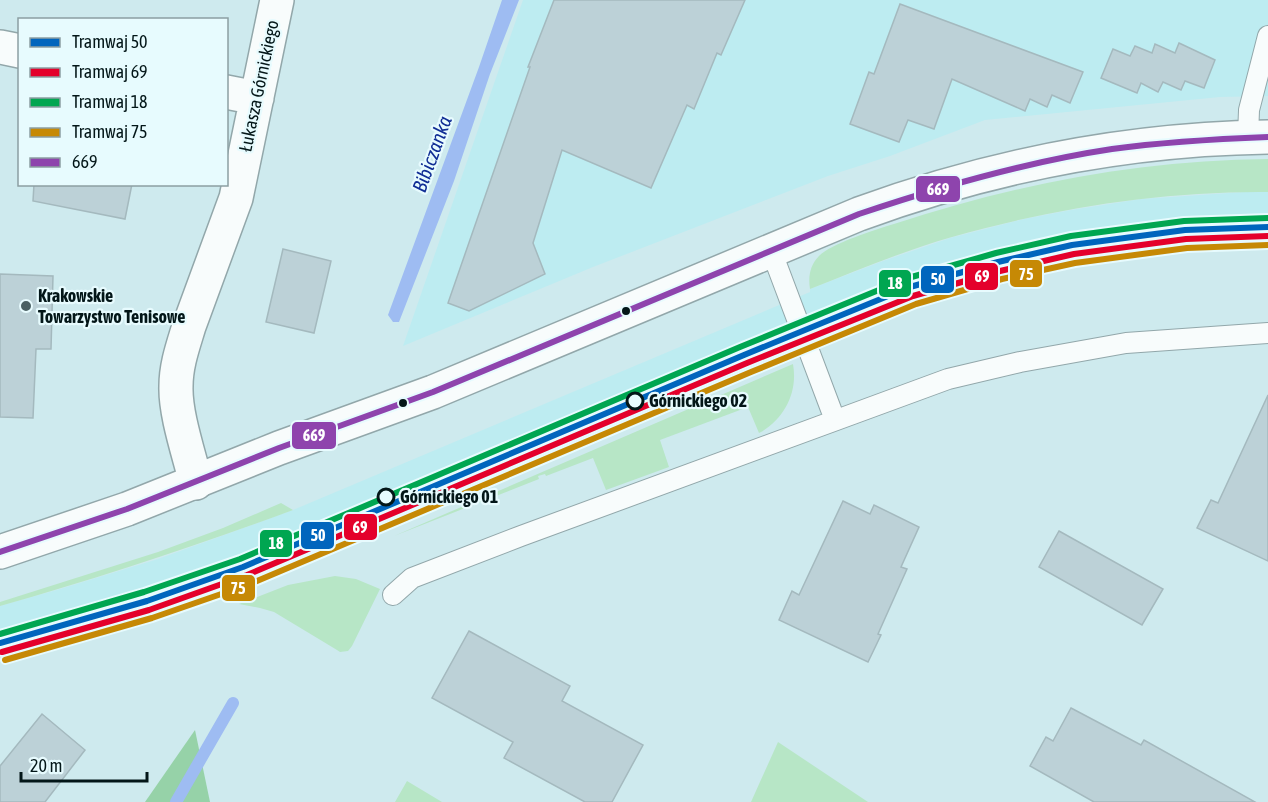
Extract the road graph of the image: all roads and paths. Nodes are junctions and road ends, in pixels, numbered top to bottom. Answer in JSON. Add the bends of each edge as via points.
{"nodes":[{"id":1,"x":277,"y":0,"type":"edge"},
{"id":2,"x":1268,"y":36,"type":"edge"},
{"id":3,"x":0,"y":47,"type":"edge"},
{"id":4,"x":18,"y":51,"type":"edge"},
{"id":5,"x":242,"y":95,"type":"edge"},
{"id":6,"x":1258,"y":137,"type":"edge"},
{"id":7,"x":771,"y":250,"type":"junction"},
{"id":8,"x":1268,"y":333,"type":"edge"},
{"id":9,"x":835,"y":420,"type":"junction"},
{"id":10,"x":196,"y":483,"type":"junction"},
{"id":11,"x":0,"y":552,"type":"edge"},
{"id":12,"x":393,"y":595,"type":"dead end"}],
"edges":[{"from":1,"to":5,"type":"street","name":"Łukasza Górnickiego"},
{"from":2,"to":6,"type":"lane","via":[[1249,110]]},
{"from":3,"to":4,"type":"street"},
{"from":5,"to":10,"type":"street","name":"Łukasza Górnickiego","via":[[236,198],[189,326],[177,372],[178,410]]},
{"from":6,"to":7,"type":"street","via":[[1105,150],[1007,169],[902,198]]},
{"from":7,"to":9,"type":"lane"},
{"from":7,"to":10,"type":"street","via":[[433,392]]},
{"from":8,"to":9,"type":"lane","via":[[1126,343],[1020,362],[948,379]]},
{"from":9,"to":12,"type":"lane","via":[[412,578]]},
{"from":10,"to":11,"type":"street"}]}
